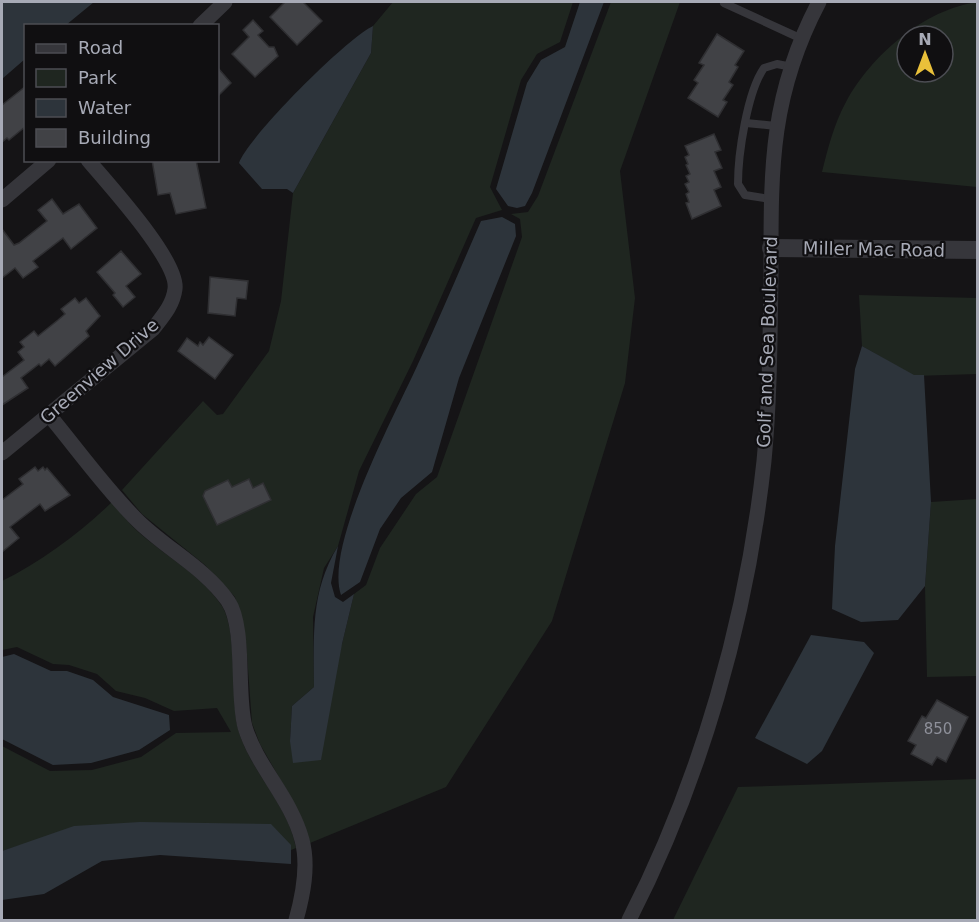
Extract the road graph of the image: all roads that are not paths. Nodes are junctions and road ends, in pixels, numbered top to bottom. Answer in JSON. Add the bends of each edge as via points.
{"nodes":[{"id":1,"x":225,"y":2,"type":"edge"},
{"id":2,"x":819,"y":2,"type":"edge"},
{"id":3,"x":724,"y":3,"type":"edge"},
{"id":4,"x":734,"y":4,"type":"edge"},
{"id":5,"x":202,"y":24,"type":"edge"},
{"id":6,"x":802,"y":39,"type":"junction"},
{"id":7,"x":792,"y":67,"type":"junction"},
{"id":8,"x":746,"y":123,"type":"junction"},
{"id":9,"x":776,"y":126,"type":"junction"},
{"id":10,"x":47,"y":162,"type":"edge"},
{"id":11,"x":90,"y":162,"type":"edge"},
{"id":12,"x":770,"y":199,"type":"junction"},
{"id":13,"x":2,"y":200,"type":"edge"},
{"id":14,"x":771,"y":248,"type":"junction"},
{"id":15,"x":978,"y":250,"type":"edge"},
{"id":16,"x":49,"y":415,"type":"junction"},
{"id":17,"x":2,"y":453,"type":"edge"},
{"id":18,"x":296,"y":921,"type":"edge"},
{"id":19,"x":629,"y":921,"type":"edge"}],
"edges":[{"from":1,"to":5,"type":"street"},
{"from":2,"to":6,"type":"street","name":"Golf and Sea Boulevard"},
{"from":3,"to":4,"type":"lane"},
{"from":4,"to":6,"type":"lane"},
{"from":6,"to":7,"type":"street","name":"Golf and Sea Boulevard"},
{"from":7,"to":8,"type":"lane","via":[[777,64],[764,68],[754,85]]},
{"from":7,"to":9,"type":"street","name":"Golf and Sea Boulevard"},
{"from":8,"to":9,"type":"lane"},
{"from":8,"to":12,"type":"lane","via":[[738,184],[745,195]]},
{"from":9,"to":12,"type":"street","name":"Golf and Sea Boulevard"},
{"from":10,"to":13,"type":"street"},
{"from":11,"to":16,"type":"street","name":"Greenview Drive","via":[[161,251],[172,269],[175,287],[169,308],[153,329]]},
{"from":12,"to":14,"type":"street","name":"Golf and Sea Boulevard"},
{"from":14,"to":15,"type":"street","name":"Miller Mac Road"},
{"from":14,"to":19,"type":"street","name":"Golf and Sea Boulevard","via":[[764,461],[749,558],[720,683],[688,783],[655,870]]},
{"from":16,"to":17,"type":"street","name":"Greenview Drive"},
{"from":16,"to":18,"type":"street","via":[[137,520],[201,572],[229,603],[239,644],[245,725],[253,748],[281,793],[302,839],[303,893]]}]}
